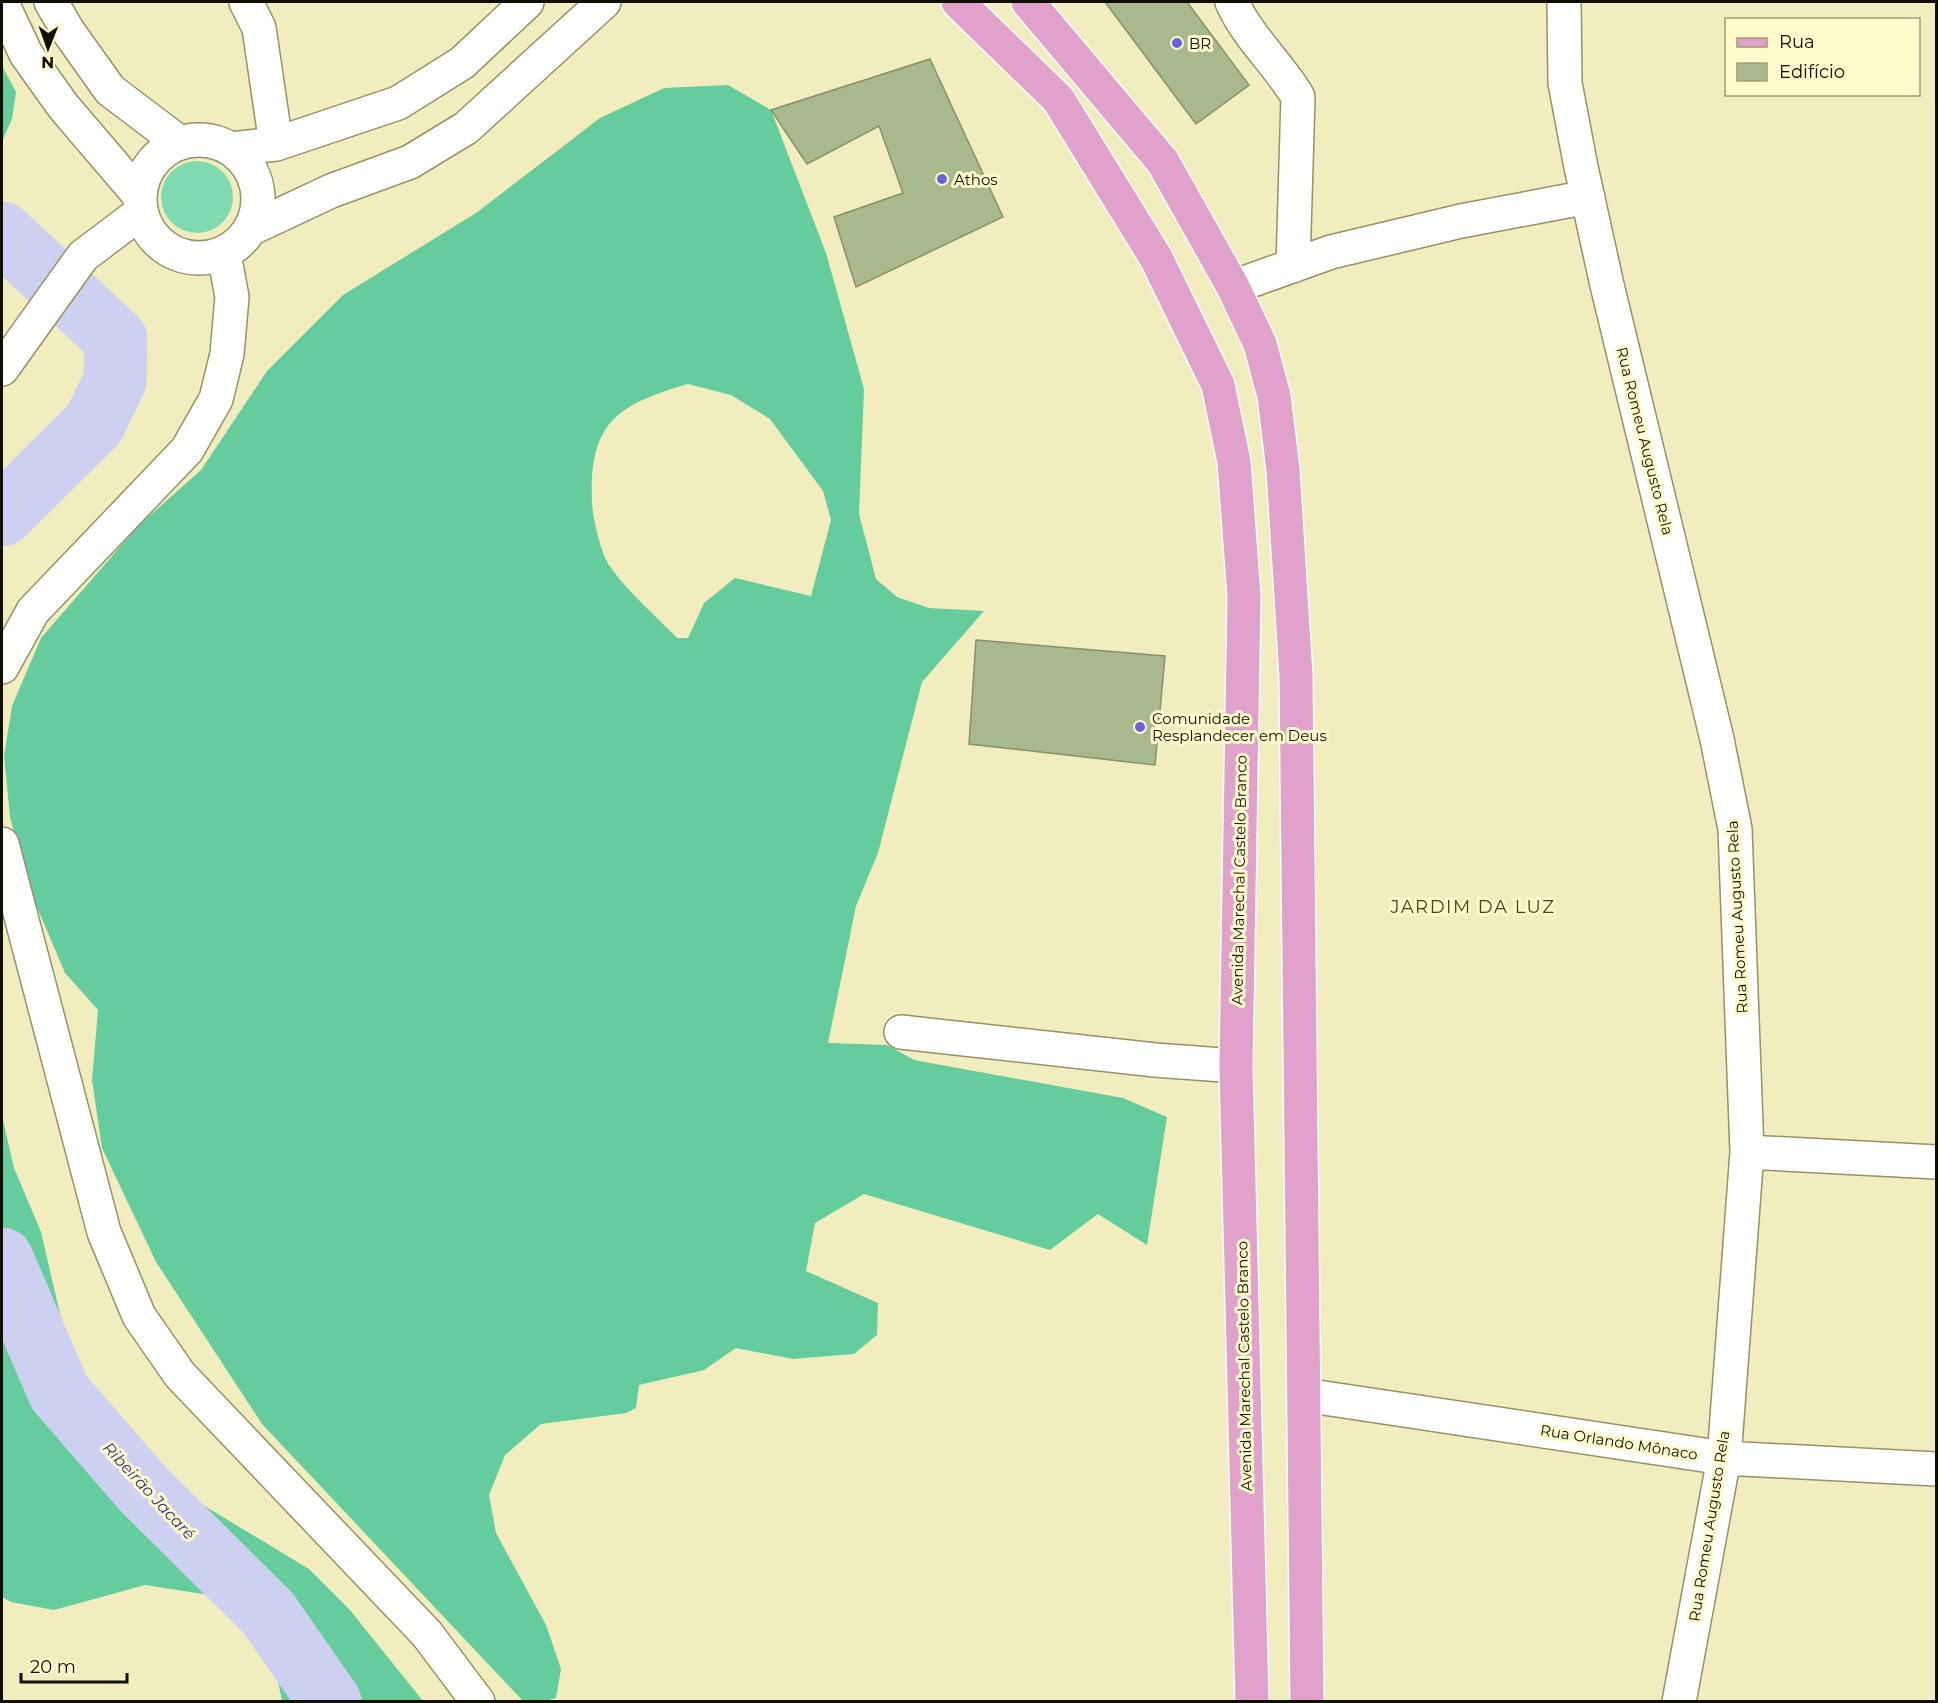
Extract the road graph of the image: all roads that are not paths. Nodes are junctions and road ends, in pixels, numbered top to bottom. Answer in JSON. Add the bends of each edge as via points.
{"nodes":[{"id":1,"x":51,"y":2,"type":"edge"},
{"id":2,"x":246,"y":2,"type":"edge"},
{"id":3,"x":527,"y":2,"type":"edge"},
{"id":4,"x":604,"y":2,"type":"edge"},
{"id":5,"x":958,"y":2,"type":"edge"},
{"id":6,"x":1028,"y":2,"type":"edge"},
{"id":7,"x":1232,"y":2,"type":"edge"},
{"id":8,"x":1564,"y":2,"type":"edge"},
{"id":9,"x":2,"y":3,"type":"edge"},
{"id":10,"x":180,"y":143,"type":"junction"},
{"id":11,"x":276,"y":144,"type":"junction"},
{"id":12,"x":231,"y":149,"type":"junction"},
{"id":13,"x":1588,"y":197,"type":"junction"},
{"id":14,"x":140,"y":204,"type":"junction"},
{"id":15,"x":250,"y":229,"type":"junction"},
{"id":16,"x":224,"y":254,"type":"junction"},
{"id":17,"x":1293,"y":266,"type":"junction"},
{"id":18,"x":1233,"y":287,"type":"junction"},
{"id":19,"x":2,"y":369,"type":"edge"},
{"id":20,"x":2,"y":667,"type":"edge"},
{"id":21,"x":2,"y":844,"type":"edge"},
{"id":22,"x":902,"y":1032,"type":"dead end"},
{"id":23,"x":1236,"y":1066,"type":"junction"},
{"id":24,"x":1747,"y":1152,"type":"junction"},
{"id":25,"x":1936,"y":1162,"type":"edge"},
{"id":26,"x":1304,"y":1395,"type":"junction"},
{"id":27,"x":1724,"y":1458,"type":"junction"},
{"id":28,"x":1936,"y":1469,"type":"edge"},
{"id":29,"x":478,"y":1701,"type":"edge"},
{"id":30,"x":1252,"y":1701,"type":"edge"},
{"id":31,"x":1307,"y":1701,"type":"edge"},
{"id":32,"x":1679,"y":1701,"type":"edge"}],
"edges":[{"from":1,"to":10,"type":"street","via":[[110,90]]},
{"from":2,"to":11,"type":"street","via":[[259,28]]},
{"from":3,"to":11,"type":"street","via":[[462,63],[398,103]]},
{"from":4,"to":15,"type":"street","via":[[466,129],[410,162],[331,191]]},
{"from":5,"to":23,"type":"main road","name":"Avenida Marechal Castelo Branco","via":[[1058,99],[1156,258],[1218,385],[1234,462],[1244,596]]},
{"from":6,"to":18,"type":"main road","via":[[1163,162]]},
{"from":7,"to":17,"type":"street","via":[[1243,25],[1298,97]]},
{"from":8,"to":13,"type":"street","name":"Rua Romeu Augusto Rela","via":[[1565,83]]},
{"from":9,"to":14,"type":"street","via":[[26,54]]},
{"from":10,"to":12,"type":"street","via":[[215,142]]},
{"from":10,"to":14,"type":"street","via":[[164,150],[151,163],[143,178]]},
{"from":11,"to":12,"type":"street"},
{"from":12,"to":15,"type":"street","via":[[245,161],[254,177],[258,204]]},
{"from":13,"to":17,"type":"street","via":[[1450,224],[1331,252]]},
{"from":13,"to":24,"type":"street","name":"Rua Romeu Augusto Rela","via":[[1717,739],[1735,830]]},
{"from":14,"to":16,"type":"street","via":[[147,229],[172,253],[189,258]]},
{"from":14,"to":19,"type":"street","via":[[83,256]]},
{"from":15,"to":16,"type":"street"},
{"from":16,"to":20,"type":"street","via":[[232,297],[227,354],[216,399],[188,450],[33,611]]},
{"from":17,"to":18,"type":"street"},
{"from":18,"to":26,"type":"main road","via":[[1260,344],[1274,396],[1283,470],[1296,676]]},
{"from":21,"to":29,"type":"street","via":[[104,1232],[139,1316],[180,1375],[427,1634]]},
{"from":22,"to":23,"type":"street"},
{"from":23,"to":30,"type":"main road","name":"Avenida Marechal Castelo Branco"},
{"from":24,"to":25,"type":"street"},
{"from":24,"to":27,"type":"street","name":"Rua Romeu Augusto Rela"},
{"from":26,"to":27,"type":"street","name":"Rua Orlando Mônaco"},
{"from":26,"to":31,"type":"main road"},
{"from":27,"to":28,"type":"street","name":"Rua Orlando Mônaco"},
{"from":27,"to":32,"type":"street","name":"Rua Romeu Augusto Rela"}]}
